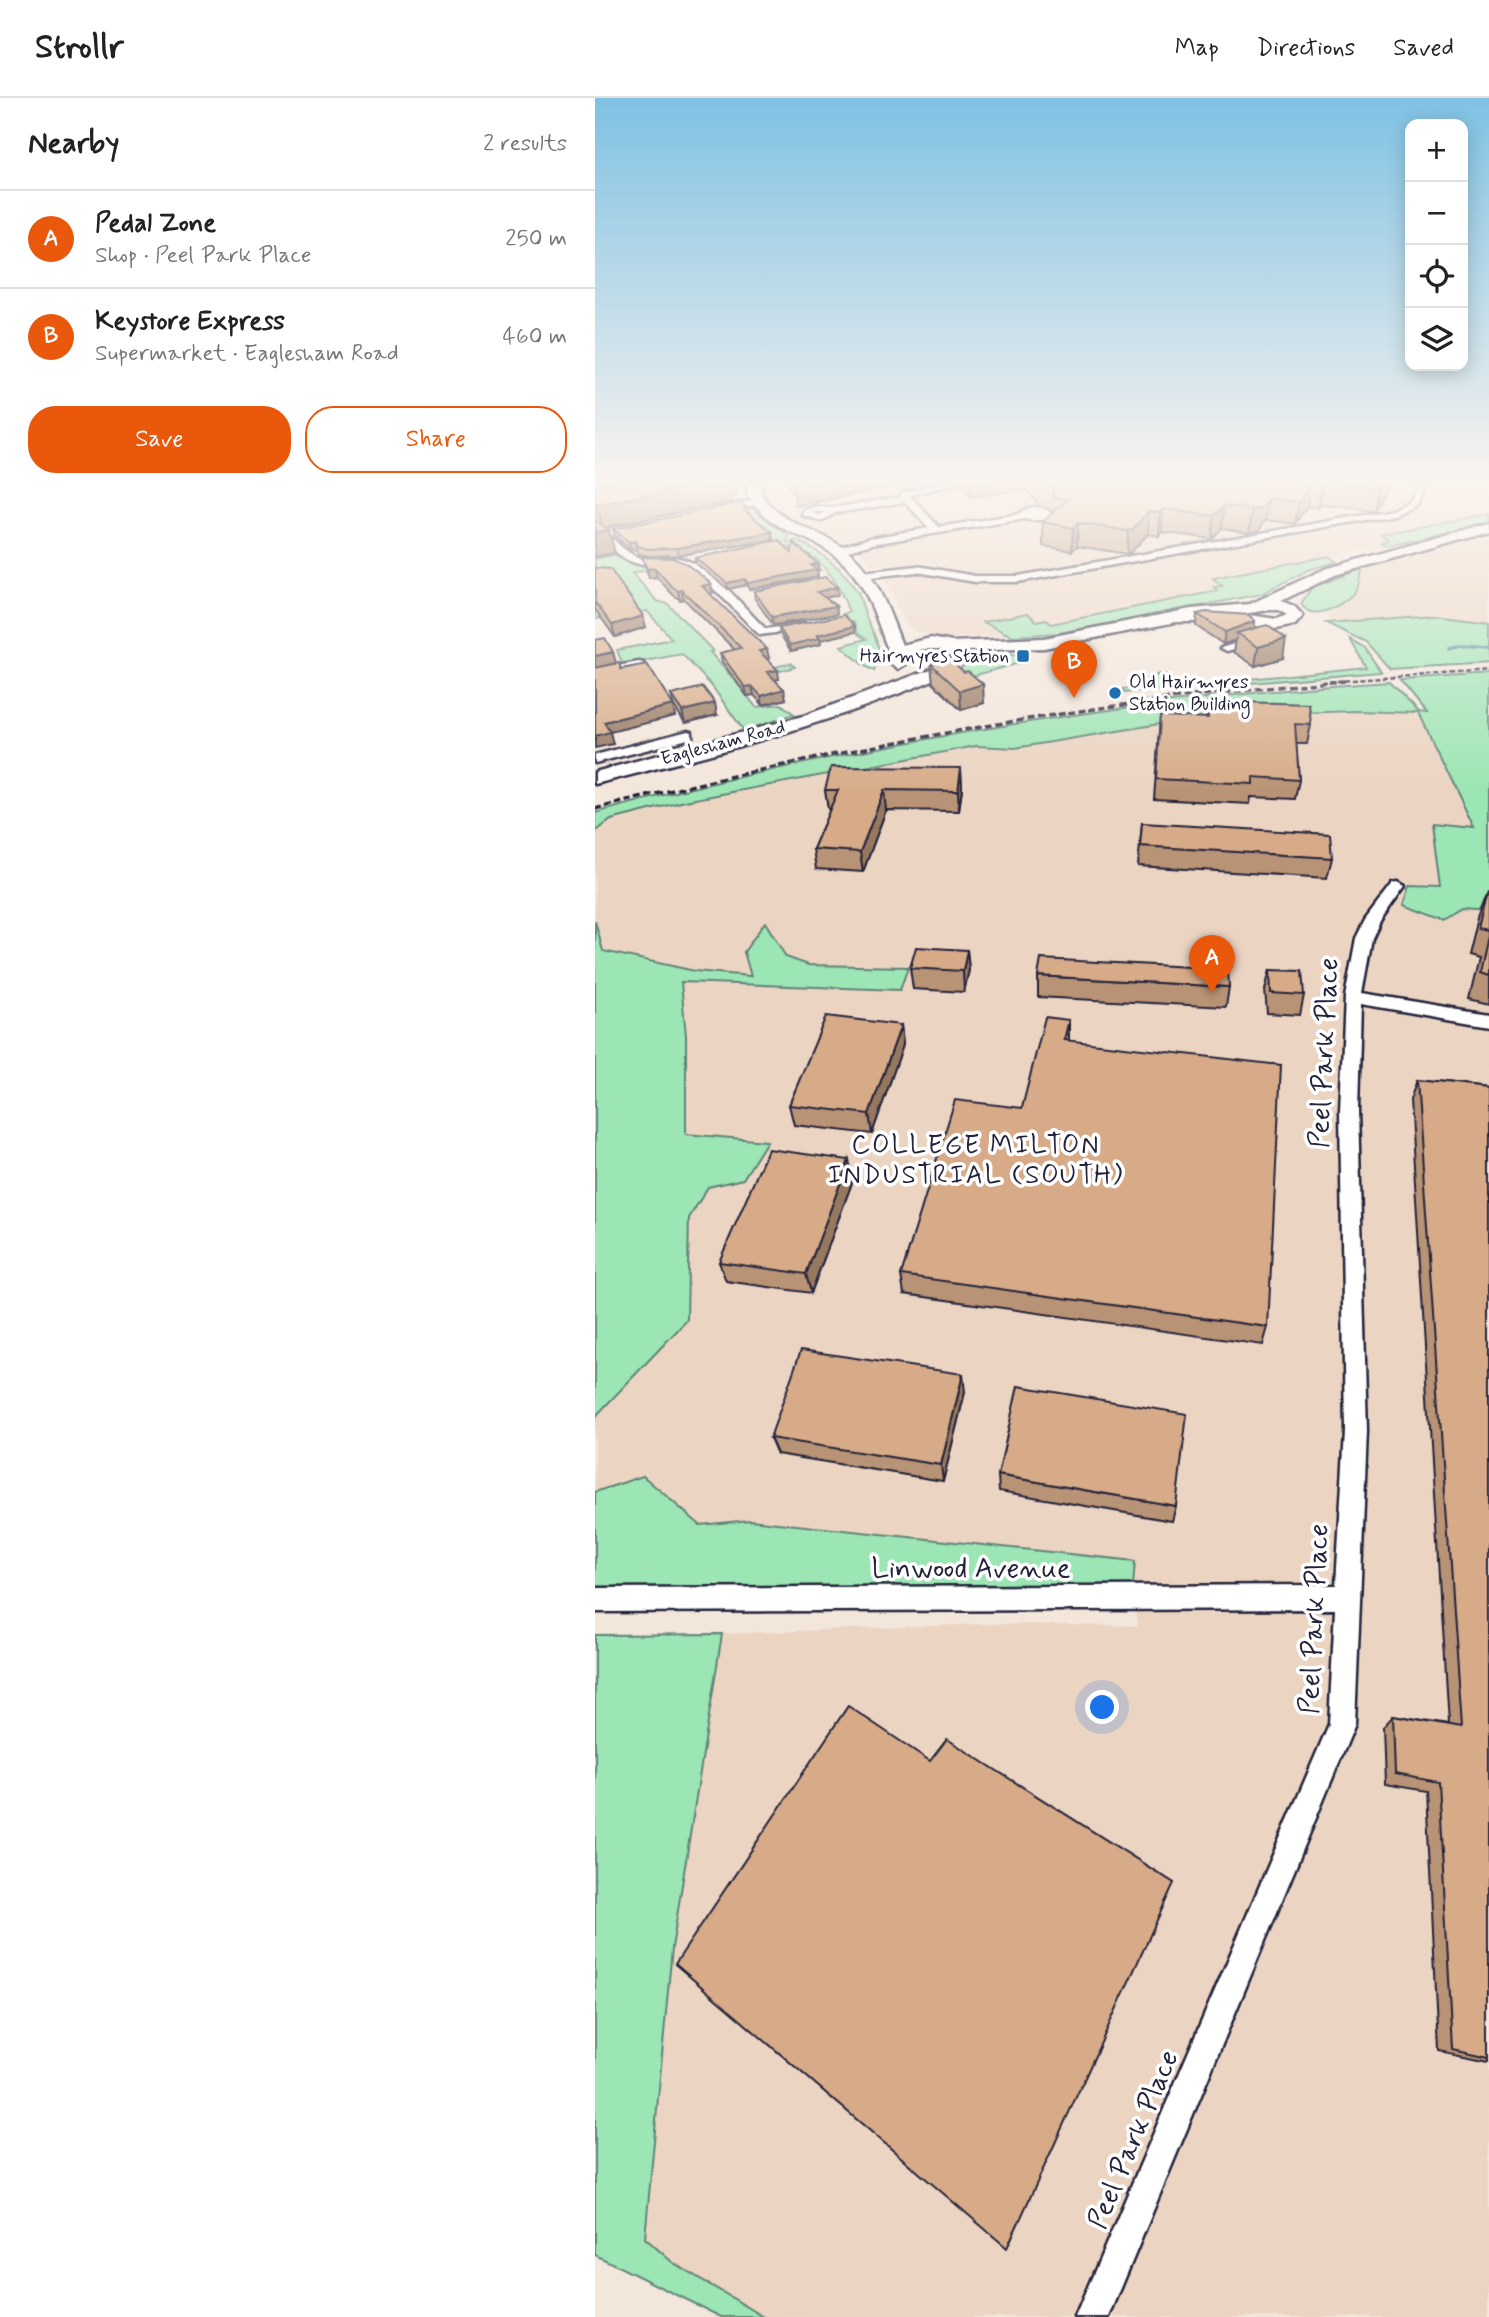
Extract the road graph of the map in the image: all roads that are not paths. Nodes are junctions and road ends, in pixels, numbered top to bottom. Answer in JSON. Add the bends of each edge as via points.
{"nodes":[{"id":1,"x":718,"y":586,"type":"edge"},
{"id":2,"x":869,"y":586,"type":"edge"},
{"id":3,"x":1302,"y":586,"type":"edge"},
{"id":4,"x":1299,"y":587,"type":"junction"},
{"id":5,"x":1259,"y":615,"type":"junction"},
{"id":6,"x":819,"y":623,"type":"edge"},
{"id":7,"x":887,"y":625,"type":"junction"},
{"id":8,"x":920,"y":645,"type":"junction"},
{"id":9,"x":1227,"y":648,"type":"dead end"},
{"id":10,"x":956,"y":652,"type":"junction"},
{"id":11,"x":898,"y":659,"type":"junction"},
{"id":12,"x":639,"y":665,"type":"edge"},
{"id":13,"x":934,"y":673,"type":"junction"},
{"id":14,"x":595,"y":674,"type":"edge"},
{"id":15,"x":850,"y":707,"type":"junction"},
{"id":16,"x":688,"y":735,"type":"dead end"},
{"id":17,"x":595,"y":759,"type":"edge"},
{"id":18,"x":595,"y":778,"type":"edge"},
{"id":19,"x":1398,"y":886,"type":"dead end"},
{"id":20,"x":1353,"y":997,"type":"junction"},
{"id":21,"x":1489,"y":1020,"type":"edge"},
{"id":22,"x":1348,"y":1597,"type":"junction"},
{"id":23,"x":595,"y":1600,"type":"edge"},
{"id":24,"x":1092,"y":2317,"type":"edge"}],
"edges":[{"from":1,"to":6,"type":"street","via":[[735,597],[764,633]]},
{"from":2,"to":7,"type":"main road"},
{"from":3,"to":4,"type":"main road"},
{"from":4,"to":5,"type":"main road"},
{"from":4,"to":5,"type":"main road","via":[[1288,608],[1294,613],[1293,620],[1283,624]]},
{"from":5,"to":9,"type":"street","via":[[1265,636]]},
{"from":5,"to":10,"type":"main road","via":[[1176,617],[1056,642]]},
{"from":7,"to":8,"type":"main road"},
{"from":7,"to":11,"type":"main road"},
{"from":8,"to":10,"type":"main road"},
{"from":8,"to":11,"type":"main road","via":[[908,648]]},
{"from":10,"to":13,"type":"main road","name":"Eaglesham Road","via":[[951,669]]},
{"from":11,"to":13,"type":"main road","via":[[916,673]]},
{"from":11,"to":15,"type":"main road","name":"Eaglesham Road","via":[[879,686]]},
{"from":12,"to":14,"type":"street"},
{"from":13,"to":15,"type":"main road","name":"Eaglesham Road"},
{"from":15,"to":18,"type":"main road","name":"Eaglesham Road"},
{"from":16,"to":17,"type":"street"},
{"from":19,"to":20,"type":"street","name":"Peel Park Place","via":[[1364,938]]},
{"from":20,"to":21,"type":"street"},
{"from":20,"to":22,"type":"street","name":"Peel Park Place","via":[[1349,1111],[1356,1431]]},
{"from":22,"to":23,"type":"street","name":"Linwood Avenue"},
{"from":22,"to":24,"type":"street","name":"Peel Park Place","via":[[1342,1724]]}]}
